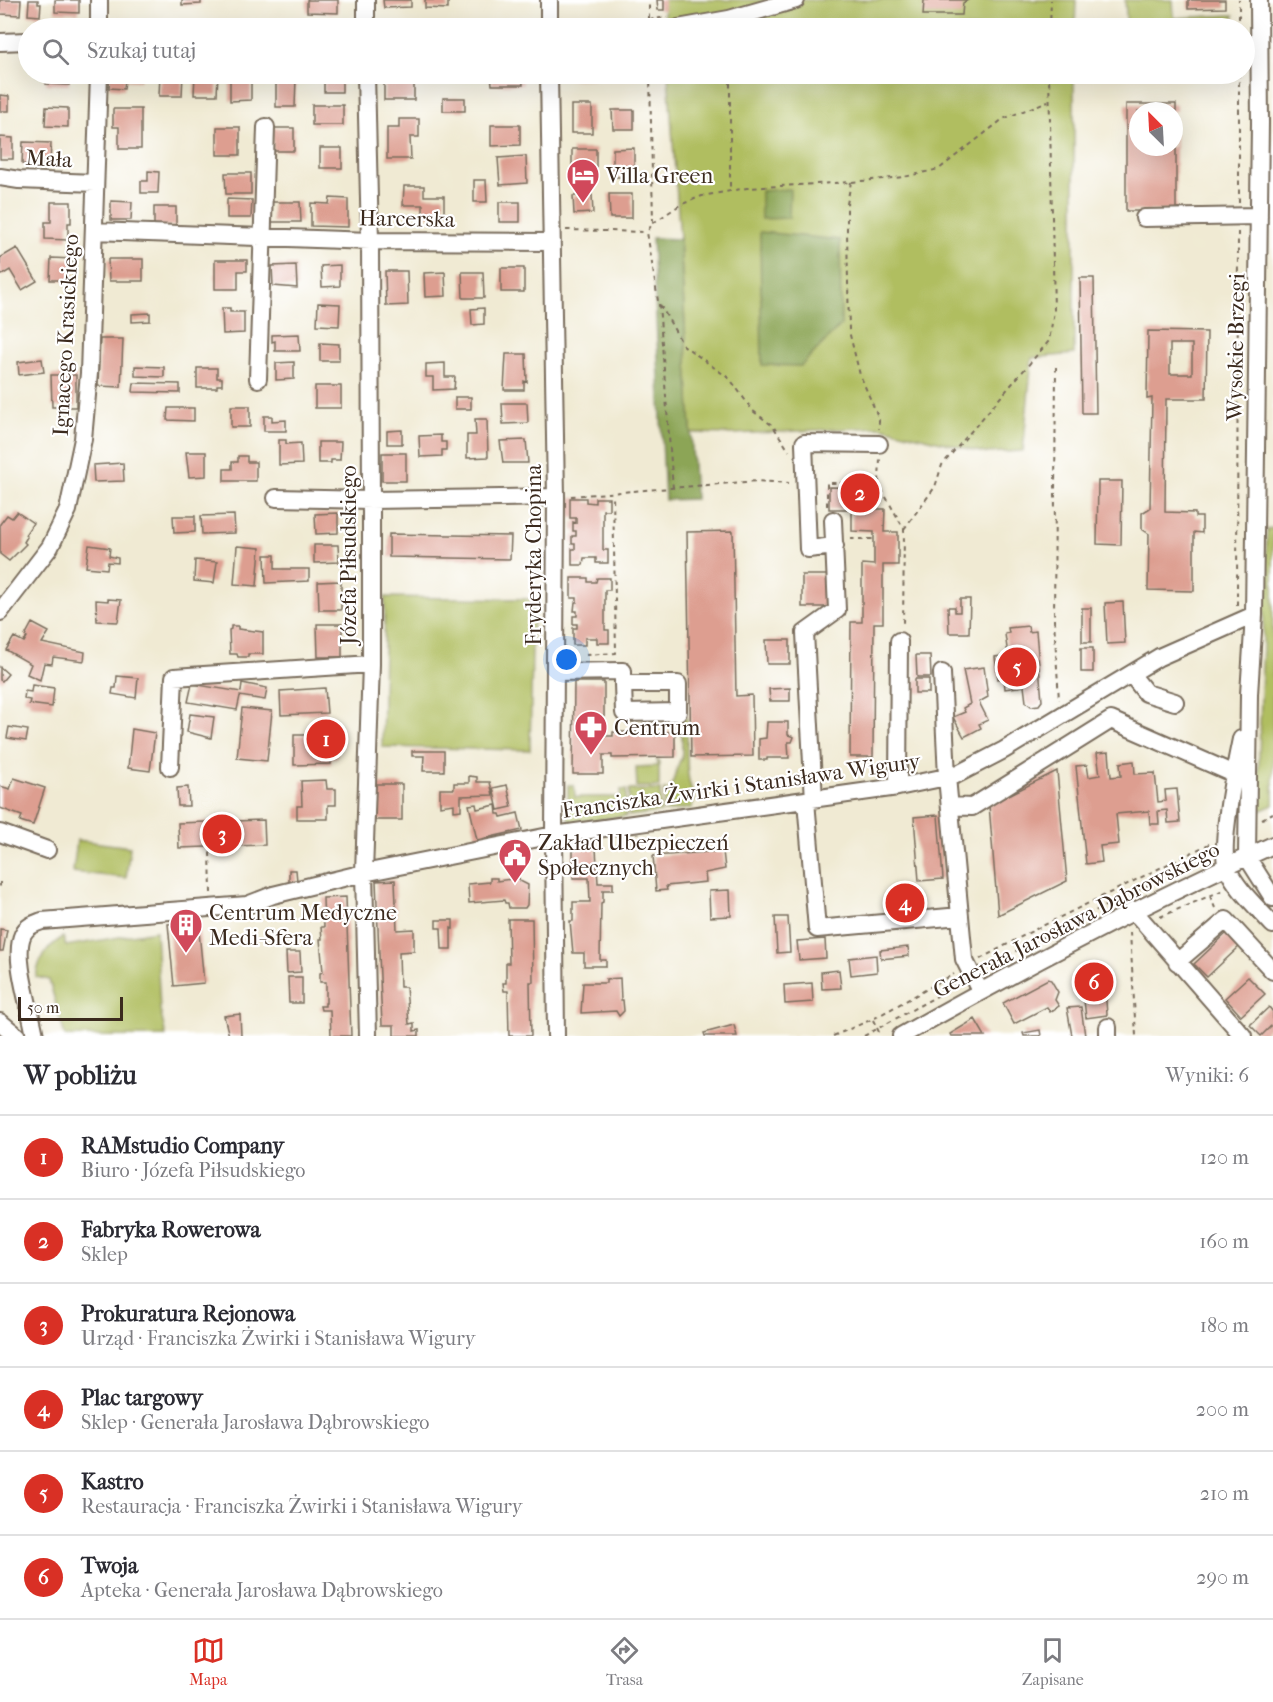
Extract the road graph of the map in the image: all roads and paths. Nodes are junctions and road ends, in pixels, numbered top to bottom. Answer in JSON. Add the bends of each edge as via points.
{"nodes":[{"id":1,"x":99,"y":0,"type":"edge"},
{"id":2,"x":366,"y":0,"type":"edge"},
{"id":3,"x":549,"y":0,"type":"edge"},
{"id":4,"x":650,"y":0,"type":"edge"},
{"id":5,"x":796,"y":0,"type":"edge"},
{"id":6,"x":1051,"y":0,"type":"edge"},
{"id":7,"x":1239,"y":0,"type":"edge"},
{"id":8,"x":1258,"y":0,"type":"edge"},
{"id":9,"x":99,"y":18,"type":"edge"},
{"id":10,"x":366,"y":18,"type":"edge"},
{"id":11,"x":549,"y":18,"type":"edge"},
{"id":12,"x":649,"y":18,"type":"edge"},
{"id":13,"x":733,"y":18,"type":"edge"},
{"id":14,"x":1050,"y":18,"type":"edge"},
{"id":15,"x":1239,"y":18,"type":"edge"},
{"id":16,"x":18,"y":41,"type":"edge"},
{"id":17,"x":0,"y":42,"type":"edge"},
{"id":18,"x":99,"y":84,"type":"edge"},
{"id":19,"x":366,"y":84,"type":"edge"},
{"id":20,"x":549,"y":84,"type":"edge"},
{"id":21,"x":650,"y":84,"type":"edge"},
{"id":22,"x":730,"y":84,"type":"edge"},
{"id":23,"x":1049,"y":84,"type":"edge"},
{"id":24,"x":1239,"y":84,"type":"edge"},
{"id":25,"x":1048,"y":101,"type":"junction"},
{"id":26,"x":266,"y":127,"type":"dead end"},
{"id":27,"x":0,"y":177,"type":"edge"},
{"id":28,"x":851,"y":182,"type":"junction"},
{"id":29,"x":95,"y":183,"type":"junction"},
{"id":30,"x":730,"y":191,"type":"junction"},
{"id":31,"x":1239,"y":216,"type":"junction"},
{"id":32,"x":1258,"y":216,"type":"junction"},
{"id":33,"x":1144,"y":218,"type":"dead end"},
{"id":34,"x":653,"y":223,"type":"junction"},
{"id":35,"x":94,"y":231,"type":"junction"},
{"id":36,"x":647,"y":232,"type":"junction"},
{"id":37,"x":552,"y":236,"type":"junction"},
{"id":38,"x":263,"y":237,"type":"junction"},
{"id":39,"x":370,"y":241,"type":"junction"},
{"id":40,"x":658,"y":301,"type":"junction"},
{"id":41,"x":1056,"y":367,"type":"dead end"},
{"id":42,"x":258,"y":379,"type":"dead end"},
{"id":43,"x":879,"y":444,"type":"junction"},
{"id":44,"x":793,"y":459,"type":"dead end"},
{"id":45,"x":878,"y":483,"type":"dead end"},
{"id":46,"x":806,"y":485,"type":"junction"},
{"id":47,"x":674,"y":489,"type":"junction"},
{"id":48,"x":613,"y":494,"type":"junction"},
{"id":49,"x":556,"y":497,"type":"junction"},
{"id":50,"x":276,"y":498,"type":"dead end"},
{"id":51,"x":371,"y":500,"type":"junction"},
{"id":52,"x":833,"y":520,"type":"dead end"},
{"id":53,"x":904,"y":529,"type":"dead end"},
{"id":54,"x":874,"y":539,"type":"dead end"},
{"id":55,"x":898,"y":539,"type":"dead end"},
{"id":56,"x":904,"y":539,"type":"dead end"},
{"id":57,"x":838,"y":543,"type":"junction"},
{"id":58,"x":0,"y":612,"type":"edge"},
{"id":59,"x":1254,"y":615,"type":"junction"},
{"id":60,"x":1236,"y":623,"type":"junction"},
{"id":61,"x":899,"y":641,"type":"dead end"},
{"id":62,"x":582,"y":655,"type":"dead end"},
{"id":63,"x":371,"y":664,"type":"junction"},
{"id":64,"x":555,"y":672,"type":"junction"},
{"id":65,"x":942,"y":673,"type":"dead end"},
{"id":66,"x":1131,"y":674,"type":"junction"},
{"id":67,"x":623,"y":684,"type":"dead end"},
{"id":68,"x":1249,"y":694,"type":"junction"},
{"id":69,"x":1174,"y":702,"type":"dead end"},
{"id":70,"x":1078,"y":705,"type":"junction"},
{"id":71,"x":1060,"y":716,"type":"junction"},
{"id":72,"x":1094,"y":730,"type":"junction"},
{"id":73,"x":170,"y":767,"type":"dead end"},
{"id":74,"x":1234,"y":774,"type":"junction"},
{"id":75,"x":947,"y":777,"type":"junction"},
{"id":76,"x":898,"y":788,"type":"junction"},
{"id":77,"x":810,"y":800,"type":"junction"},
{"id":78,"x":950,"y":806,"type":"junction"},
{"id":79,"x":0,"y":833,"type":"edge"},
{"id":80,"x":554,"y":835,"type":"junction"},
{"id":81,"x":1273,"y":845,"type":"edge"},
{"id":82,"x":212,"y":847,"type":"dead end"},
{"id":83,"x":47,"y":850,"type":"dead end"},
{"id":84,"x":1247,"y":857,"type":"junction"},
{"id":85,"x":1226,"y":866,"type":"junction"},
{"id":86,"x":364,"y":873,"type":"junction"},
{"id":87,"x":0,"y":882,"type":"edge"},
{"id":88,"x":0,"y":891,"type":"edge"},
{"id":89,"x":1227,"y":892,"type":"dead end"},
{"id":90,"x":1273,"y":898,"type":"edge"},
{"id":91,"x":212,"y":908,"type":"junction"},
{"id":92,"x":1133,"y":910,"type":"junction"},
{"id":93,"x":960,"y":916,"type":"junction"},
{"id":94,"x":1273,"y":925,"type":"edge"},
{"id":95,"x":1137,"y":928,"type":"junction"},
{"id":96,"x":1177,"y":962,"type":"junction"},
{"id":97,"x":1273,"y":971,"type":"edge"},
{"id":98,"x":971,"y":973,"type":"junction"},
{"id":99,"x":873,"y":1019,"type":"junction"},
{"id":100,"x":0,"y":1022,"type":"edge"},
{"id":101,"x":878,"y":1029,"type":"junction"},
{"id":102,"x":17,"y":1036,"type":"edge"},
{"id":103,"x":35,"y":1036,"type":"edge"},
{"id":104,"x":368,"y":1036,"type":"edge"},
{"id":105,"x":556,"y":1036,"type":"edge"},
{"id":106,"x":833,"y":1036,"type":"edge"},
{"id":107,"x":864,"y":1036,"type":"edge"},
{"id":108,"x":881,"y":1036,"type":"edge"},
{"id":109,"x":901,"y":1036,"type":"edge"},
{"id":110,"x":1136,"y":1036,"type":"edge"},
{"id":111,"x":1243,"y":1036,"type":"edge"}],
"edges":[{"from":1,"to":9,"type":"street"},
{"from":2,"to":10,"type":"street"},
{"from":3,"to":11,"type":"street"},
{"from":4,"to":12,"type":"path"},
{"from":5,"to":13,"type":"street"},
{"from":6,"to":14,"type":"path"},
{"from":7,"to":15,"type":"path"},
{"from":8,"to":32,"type":"street","name":"Wysokie Brzegi"},
{"from":16,"to":17,"type":"street"},
{"from":18,"to":29,"type":"street","name":"Ignacego Krasickiego"},
{"from":19,"to":39,"type":"street","name":"Józefa Piłsudskiego"},
{"from":20,"to":37,"type":"street","name":"Fryderyka Chopina"},
{"from":21,"to":34,"type":"path"},
{"from":22,"to":30,"type":"path"},
{"from":23,"to":25,"type":"path"},
{"from":24,"to":31,"type":"path"},
{"from":25,"to":28,"type":"path","via":[[1003,118],[939,169]]},
{"from":25,"to":53,"type":"path","via":[[1054,310],[1049,341],[942,465],[935,487]]},
{"from":26,"to":38,"type":"street"},
{"from":27,"to":29,"type":"street","name":"Mała"},
{"from":28,"to":30,"type":"path"},
{"from":28,"to":43,"type":"path","via":[[847,204],[849,331],[860,375],[879,418]]},
{"from":29,"to":35,"type":"street","name":"Ignacego Krasickiego"},
{"from":30,"to":34,"type":"path","via":[[680,205]]},
{"from":31,"to":32,"type":"street"},
{"from":31,"to":33,"type":"street"},
{"from":31,"to":60,"type":"path"},
{"from":32,"to":59,"type":"street","name":"Wysokie Brzegi"},
{"from":34,"to":36,"type":"path"},
{"from":35,"to":38,"type":"street","name":"Harcerska"},
{"from":35,"to":58,"type":"street","name":"Ignacego Krasickiego","via":[[83,439],[68,510],[50,547]]},
{"from":36,"to":37,"type":"path"},
{"from":36,"to":40,"type":"path"},
{"from":37,"to":39,"type":"street","name":"Harcerska"},
{"from":37,"to":49,"type":"street","name":"Fryderyka Chopina"},
{"from":38,"to":39,"type":"street","name":"Harcerska"},
{"from":38,"to":42,"type":"street"},
{"from":39,"to":51,"type":"street","name":"Józefa Piłsudskiego"},
{"from":40,"to":44,"type":"path","via":[[683,345],[730,379],[753,411],[774,426]]},
{"from":40,"to":47,"type":"path"},
{"from":41,"to":71,"type":"path","via":[[1054,620]]},
{"from":43,"to":45,"type":"path"},
{"from":43,"to":46,"type":"street","via":[[804,443]]},
{"from":46,"to":47,"type":"path","via":[[757,481]]},
{"from":46,"to":57,"type":"street","via":[[808,549]]},
{"from":47,"to":48,"type":"path"},
{"from":48,"to":49,"type":"path"},
{"from":48,"to":62,"type":"path","via":[[616,653]]},
{"from":49,"to":51,"type":"street"},
{"from":49,"to":64,"type":"street","name":"Fryderyka Chopina"},
{"from":50,"to":51,"type":"street"},
{"from":51,"to":63,"type":"street","name":"Józefa Piłsudskiego"},
{"from":52,"to":57,"type":"street"},
{"from":54,"to":57,"type":"path"},
{"from":55,"to":56,"type":"path"},
{"from":57,"to":77,"type":"street","via":[[837,610],[806,633]]},
{"from":59,"to":60,"type":"street","name":"Franciszka Żwirki i Stanisława Wigury"},
{"from":59,"to":68,"type":"street","name":"Wysokie Brzegi"},
{"from":60,"to":66,"type":"street","name":"Franciszka Żwirki i Stanisława Wigury","via":[[1159,657]]},
{"from":61,"to":76,"type":"street"},
{"from":63,"to":73,"type":"street","via":[[174,677]]},
{"from":63,"to":86,"type":"street","name":"Józefa Piłsudskiego"},
{"from":64,"to":67,"type":"street","via":[[623,671]]},
{"from":64,"to":80,"type":"street","name":"Fryderyka Chopina"},
{"from":65,"to":75,"type":"street"},
{"from":66,"to":69,"type":"street","via":[[1146,693]]},
{"from":66,"to":70,"type":"street","name":"Franciszka Żwirki i Stanisława Wigury"},
{"from":68,"to":74,"type":"street","name":"Wysokie Brzegi"},
{"from":68,"to":84,"type":"street","name":"Wysokie Brzegi"},
{"from":70,"to":71,"type":"street","name":"Franciszka Żwirki i Stanisława Wigury"},
{"from":70,"to":72,"type":"street"},
{"from":71,"to":75,"type":"street","name":"Franciszka Żwirki i Stanisława Wigury"},
{"from":72,"to":74,"type":"street","via":[[1111,720]]},
{"from":72,"to":78,"type":"street","via":[[972,807]]},
{"from":74,"to":85,"type":"street","name":"Wysokie Brzegi"},
{"from":75,"to":76,"type":"street","name":"Franciszka Żwirki i Stanisława Wigury"},
{"from":75,"to":78,"type":"street"},
{"from":76,"to":77,"type":"street","name":"Franciszka Żwirki i Stanisława Wigury"},
{"from":77,"to":80,"type":"street","name":"Franciszka Żwirki i Stanisława Wigury"},
{"from":77,"to":93,"type":"street","via":[[817,929]]},
{"from":78,"to":93,"type":"street"},
{"from":79,"to":83,"type":"street"},
{"from":80,"to":86,"type":"street","name":"Franciszka Żwirki i Stanisława Wigury"},
{"from":80,"to":105,"type":"street","name":"Fryderyka Chopina"},
{"from":81,"to":84,"type":"street","name":"Generała Jarosława Dąbrowskiego"},
{"from":82,"to":91,"type":"path"},
{"from":84,"to":85,"type":"street","name":"Generała Jarosława Dąbrowskiego"},
{"from":84,"to":90,"type":"street"},
{"from":85,"to":92,"type":"street","name":"Generała Jarosława Dąbrowskiego"},
{"from":85,"to":94,"type":"street"},
{"from":86,"to":91,"type":"street","name":"Franciszka Żwirki i Stanisława Wigury","via":[[247,905]]},
{"from":86,"to":104,"type":"street","name":"Józefa Piłsudskiego"},
{"from":87,"to":88,"type":"path"},
{"from":89,"to":95,"type":"path","via":[[1221,891]]},
{"from":91,"to":103,"type":"street","name":"Franciszka Żwirki i Stanisława Wigury","via":[[42,921],[30,926],[23,933],[18,956]]},
{"from":92,"to":95,"type":"street"},
{"from":92,"to":98,"type":"street","name":"Generała Jarosława Dąbrowskiego"},
{"from":93,"to":98,"type":"street"},
{"from":95,"to":96,"type":"street"},
{"from":95,"to":110,"type":"path"},
{"from":96,"to":97,"type":"street","via":[[1226,920]]},
{"from":96,"to":111,"type":"street"},
{"from":98,"to":98,"type":"path","via":[[1034,930],[1190,853],[1159,880]]},
{"from":98,"to":99,"type":"path"},
{"from":98,"to":101,"type":"path"},
{"from":98,"to":109,"type":"street","name":"Generała Jarosława Dąbrowskiego"},
{"from":99,"to":101,"type":"path"},
{"from":99,"to":106,"type":"path"},
{"from":100,"to":102,"type":"street"},
{"from":101,"to":107,"type":"path"},
{"from":101,"to":108,"type":"path"}]}
